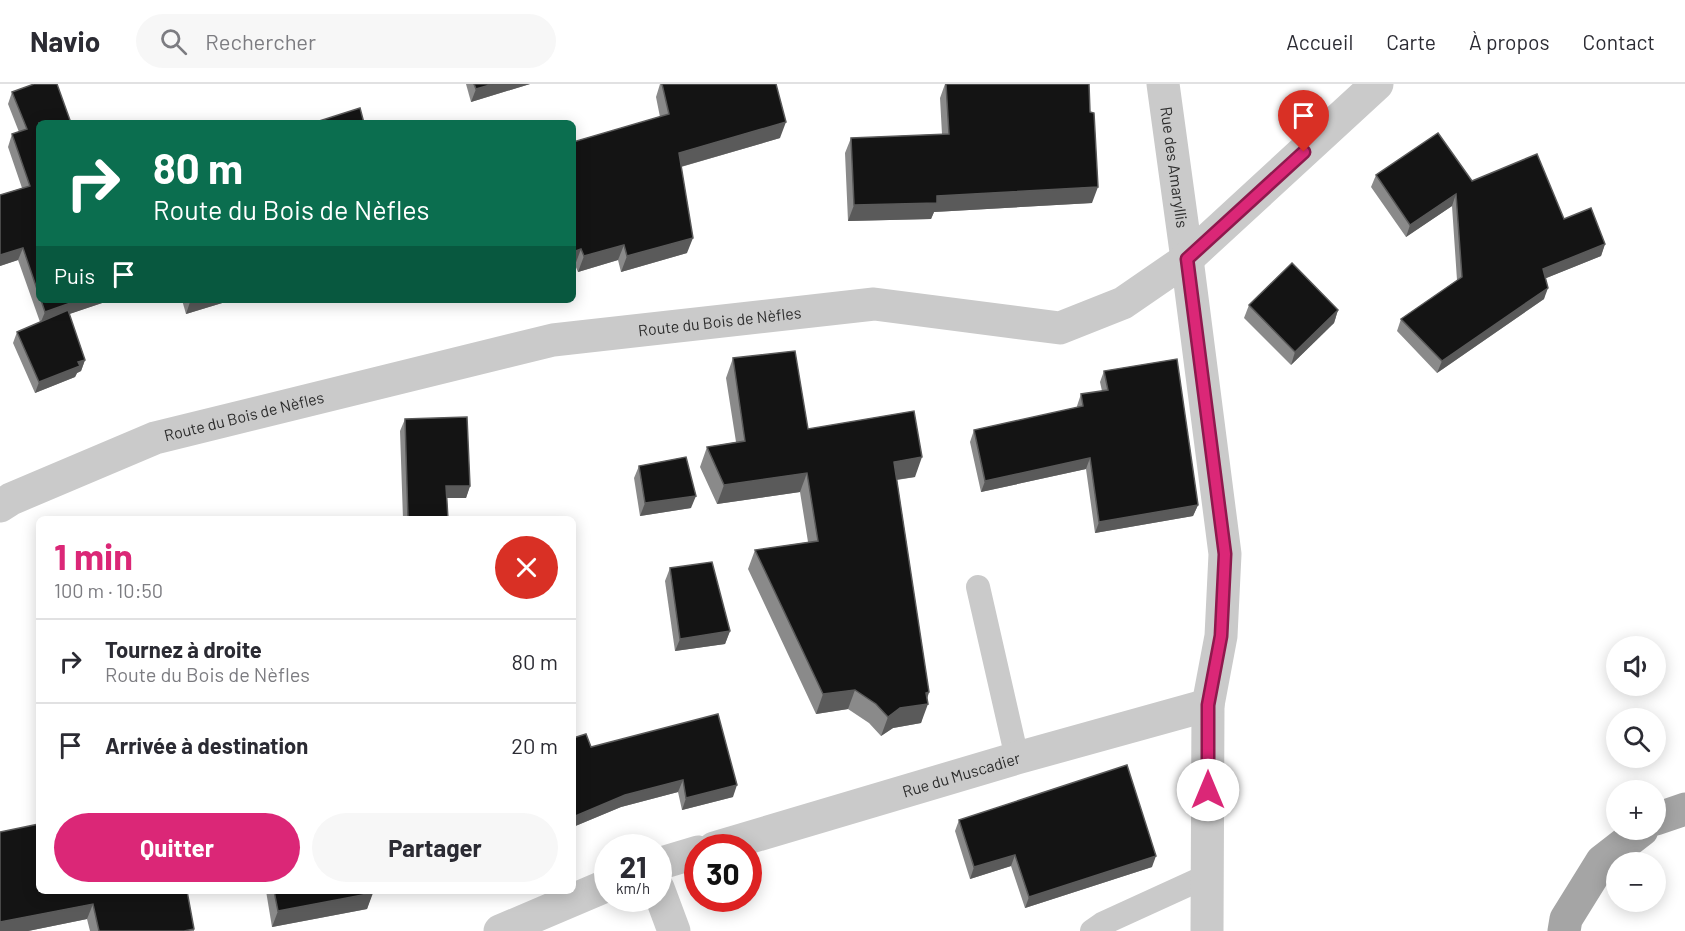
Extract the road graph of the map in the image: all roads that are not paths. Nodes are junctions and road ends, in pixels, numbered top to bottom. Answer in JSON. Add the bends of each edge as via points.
{"nodes":[{"id":1,"x":1163,"y":84,"type":"edge"},
{"id":2,"x":1377,"y":84,"type":"edge"},
{"id":3,"x":1187,"y":259,"type":"junction"},
{"id":4,"x":0,"y":507,"type":"edge"},
{"id":5,"x":978,"y":587,"type":"dead end"},
{"id":6,"x":1208,"y":705,"type":"junction"},
{"id":7,"x":1017,"y":758,"type":"junction"},
{"id":8,"x":1685,"y":809,"type":"edge"},
{"id":9,"x":1666,"y":816,"type":"edge"},
{"id":10,"x":761,"y":834,"type":"edge"},
{"id":11,"x":1629,"y":840,"type":"edge"},
{"id":12,"x":1207,"y":876,"type":"junction"},
{"id":13,"x":594,"y":891,"type":"edge"},
{"id":14,"x":667,"y":912,"type":"edge"},
{"id":15,"x":500,"y":931,"type":"edge"},
{"id":16,"x":674,"y":931,"type":"edge"},
{"id":17,"x":1092,"y":931,"type":"edge"},
{"id":18,"x":1207,"y":931,"type":"edge"},
{"id":19,"x":1564,"y":931,"type":"edge"}],
"edges":[{"from":1,"to":3,"type":"street","name":"Rue des Amaryllis"},
{"from":2,"to":3,"type":"street","name":"Route du Bois de Nèfles"},
{"from":3,"to":4,"type":"street","name":"Route du Bois de Nèfles","via":[[1123,303],[1060,328],[874,304],[553,340],[155,438]]},
{"from":3,"to":6,"type":"street","name":"Rue des Amaryllis","via":[[1225,554],[1221,636]]},
{"from":5,"to":7,"type":"lane"},
{"from":6,"to":7,"type":"street","name":"Rue du Muscadier"},
{"from":6,"to":12,"type":"street","name":"Rue des Amaryllis"},
{"from":7,"to":10,"type":"street","name":"Rue du Muscadier"},
{"from":8,"to":9,"type":"main road"},
{"from":11,"to":19,"type":"main road","via":[[1602,861],[1566,919]]},
{"from":12,"to":17,"type":"lane"},
{"from":12,"to":18,"type":"street","name":"Rue des Amaryllis"},
{"from":13,"to":15,"type":"street"},
{"from":14,"to":16,"type":"street"}]}
